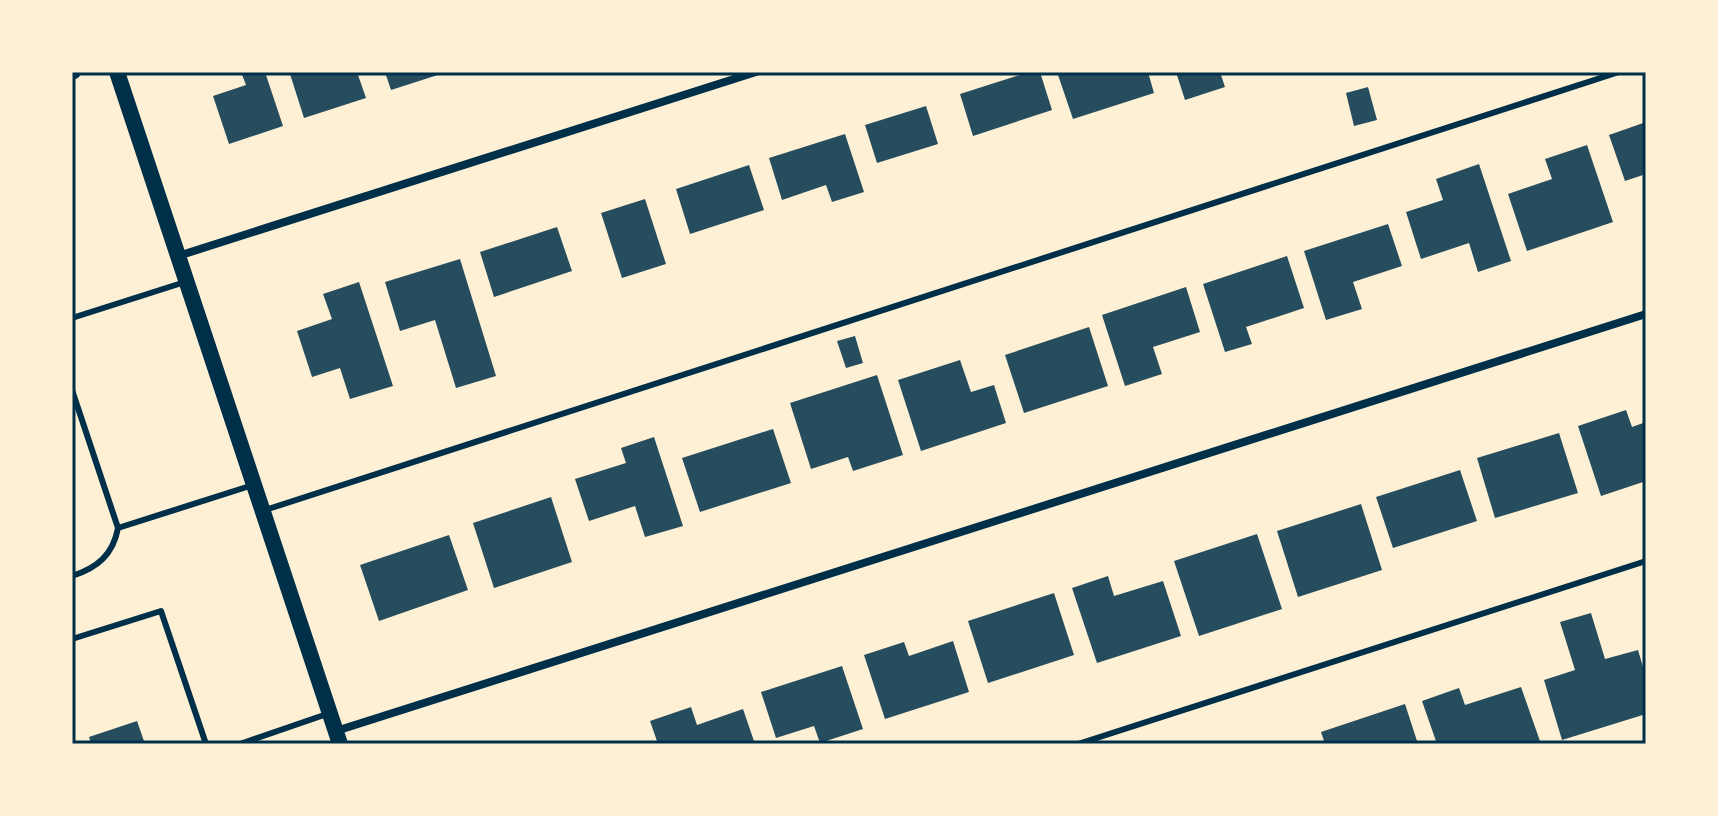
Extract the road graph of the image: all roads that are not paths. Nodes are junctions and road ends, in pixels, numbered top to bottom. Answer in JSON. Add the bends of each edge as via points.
{"nodes":[{"id":1,"x":117,"y":72,"type":"edge"},
{"id":2,"x":756,"y":72,"type":"edge"},
{"id":3,"x":1619,"y":72,"type":"edge"},
{"id":4,"x":177,"y":256,"type":"junction"},
{"id":5,"x":185,"y":282,"type":"junction"},
{"id":6,"x":1646,"y":314,"type":"edge"},
{"id":7,"x":72,"y":318,"type":"edge"},
{"id":8,"x":72,"y":390,"type":"edge"},
{"id":9,"x":253,"y":485,"type":"junction"},
{"id":10,"x":261,"y":511,"type":"junction"},
{"id":11,"x":118,"y":528,"type":"junction"},
{"id":12,"x":1646,"y":561,"type":"edge"},
{"id":13,"x":72,"y":576,"type":"edge"},
{"id":14,"x":72,"y":639,"type":"edge"},
{"id":15,"x":329,"y":713,"type":"junction"},
{"id":16,"x":338,"y":738,"type":"edge"},
{"id":17,"x":206,"y":744,"type":"edge"},
{"id":18,"x":240,"y":744,"type":"edge"},
{"id":19,"x":1078,"y":744,"type":"edge"}],
"edges":[{"from":1,"to":4,"type":"main road"},
{"from":2,"to":4,"type":"street"},
{"from":3,"to":10,"type":"lane"},
{"from":4,"to":5,"type":"main road"},
{"from":5,"to":7,"type":"lane"},
{"from":5,"to":9,"type":"main road"},
{"from":6,"to":16,"type":"street"},
{"from":8,"to":11,"type":"lane"},
{"from":9,"to":10,"type":"main road"},
{"from":9,"to":11,"type":"lane"},
{"from":10,"to":15,"type":"main road"},
{"from":11,"to":13,"type":"lane","via":[[104,560]]},
{"from":12,"to":19,"type":"lane"},
{"from":14,"to":17,"type":"lane","via":[[161,611]]},
{"from":15,"to":16,"type":"main road"},
{"from":15,"to":18,"type":"lane"}]}
